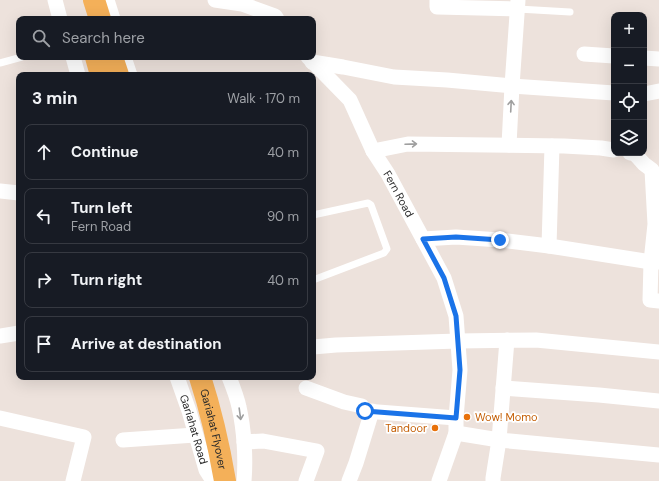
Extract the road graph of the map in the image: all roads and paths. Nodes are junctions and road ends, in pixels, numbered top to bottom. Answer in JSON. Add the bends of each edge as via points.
{"nodes":[{"id":1,"x":54,"y":0,"type":"edge"},
{"id":2,"x":78,"y":0,"type":"edge"},
{"id":3,"x":94,"y":0,"type":"edge"},
{"id":4,"x":107,"y":0,"type":"edge"},
{"id":5,"x":215,"y":0,"type":"edge"},
{"id":6,"x":437,"y":0,"type":"edge"},
{"id":7,"x":518,"y":5,"type":"edge"},
{"id":8,"x":570,"y":12,"type":"dead end"},
{"id":9,"x":59,"y":16,"type":"edge"},
{"id":10,"x":83,"y":16,"type":"edge"},
{"id":11,"x":99,"y":16,"type":"edge"},
{"id":12,"x":112,"y":16,"type":"edge"},
{"id":13,"x":275,"y":16,"type":"edge"},
{"id":14,"x":584,"y":54,"type":"dead end"},
{"id":15,"x":611,"y":56,"type":"edge"},
{"id":16,"x":647,"y":58,"type":"edge"},
{"id":17,"x":16,"y":59,"type":"edge"},
{"id":18,"x":659,"y":59,"type":"edge"},
{"id":19,"x":74,"y":60,"type":"edge"},
{"id":20,"x":97,"y":60,"type":"edge"},
{"id":21,"x":113,"y":60,"type":"edge"},
{"id":22,"x":125,"y":60,"type":"edge"},
{"id":23,"x":310,"y":60,"type":"edge"},
{"id":24,"x":0,"y":63,"type":"edge"},
{"id":25,"x":77,"y":72,"type":"edge"},
{"id":26,"x":100,"y":72,"type":"edge"},
{"id":27,"x":117,"y":72,"type":"edge"},
{"id":28,"x":129,"y":72,"type":"edge"},
{"id":29,"x":512,"y":86,"type":"junction"},
{"id":30,"x":659,"y":91,"type":"edge"},
{"id":31,"x":611,"y":93,"type":"edge"},
{"id":32,"x":647,"y":93,"type":"edge"},
{"id":33,"x":509,"y":145,"type":"junction"},
{"id":34,"x":552,"y":146,"type":"junction"},
{"id":35,"x":611,"y":150,"type":"edge"},
{"id":36,"x":373,"y":151,"type":"junction"},
{"id":37,"x":637,"y":156,"type":"edge"},
{"id":38,"x":0,"y":191,"type":"edge"},
{"id":39,"x":16,"y":193,"type":"edge"},
{"id":40,"x":316,"y":214,"type":"edge"},
{"id":41,"x":423,"y":239,"type":"junction"},
{"id":42,"x":549,"y":246,"type":"junction"},
{"id":43,"x":655,"y":262,"type":"edge"},
{"id":44,"x":316,"y":279,"type":"edge"},
{"id":45,"x":659,"y":301,"type":"edge"},
{"id":46,"x":16,"y":333,"type":"edge"},
{"id":47,"x":0,"y":336,"type":"edge"},
{"id":48,"x":507,"y":340,"type":"junction"},
{"id":49,"x":458,"y":341,"type":"junction"},
{"id":50,"x":316,"y":347,"type":"edge"},
{"id":51,"x":659,"y":352,"type":"edge"},
{"id":52,"x":178,"y":380,"type":"edge"},
{"id":53,"x":201,"y":380,"type":"edge"},
{"id":54,"x":217,"y":380,"type":"edge"},
{"id":55,"x":230,"y":380,"type":"edge"},
{"id":56,"x":306,"y":388,"type":"dead end"},
{"id":57,"x":503,"y":388,"type":"junction"},
{"id":58,"x":659,"y":401,"type":"edge"},
{"id":59,"x":372,"y":411,"type":"junction"},
{"id":60,"x":0,"y":418,"type":"edge"},
{"id":61,"x":456,"y":418,"type":"junction"},
{"id":62,"x":456,"y":433,"type":"junction"},
{"id":63,"x":195,"y":435,"type":"junction"},
{"id":64,"x":123,"y":440,"type":"dead end"},
{"id":65,"x":499,"y":440,"type":"junction"},
{"id":66,"x":231,"y":442,"type":"junction"},
{"id":67,"x":659,"y":455,"type":"edge"},
{"id":68,"x":73,"y":481,"type":"edge"},
{"id":69,"x":213,"y":481,"type":"edge"},
{"id":70,"x":225,"y":481,"type":"edge"},
{"id":71,"x":238,"y":481,"type":"edge"},
{"id":72,"x":244,"y":481,"type":"edge"},
{"id":73,"x":306,"y":481,"type":"edge"},
{"id":74,"x":349,"y":481,"type":"edge"},
{"id":75,"x":439,"y":481,"type":"edge"},
{"id":76,"x":493,"y":481,"type":"edge"}],
"edges":[{"from":1,"to":9,"type":"street"},
{"from":2,"to":10,"type":"main road"},
{"from":3,"to":11,"type":"main road"},
{"from":4,"to":12,"type":"street"},
{"from":5,"to":13,"type":"street","via":[[242,4]]},
{"from":6,"to":7,"type":"street","via":[[437,7]]},
{"from":7,"to":8,"type":"lane"},
{"from":7,"to":29,"type":"street"},
{"from":14,"to":15,"type":"street"},
{"from":16,"to":18,"type":"street"},
{"from":17,"to":24,"type":"lane"},
{"from":19,"to":25,"type":"street"},
{"from":20,"to":26,"type":"main road"},
{"from":21,"to":27,"type":"main road"},
{"from":22,"to":28,"type":"street"},
{"from":23,"to":29,"type":"street","name":"Fern Road","via":[[394,77]]},
{"from":23,"to":36,"type":"street","name":"Fern Road","via":[[350,100]]},
{"from":29,"to":31,"type":"street","name":"Fern Road"},
{"from":33,"to":29,"type":"street","one_way":true},
{"from":30,"to":32,"type":"street"},
{"from":33,"to":34,"type":"street"},
{"from":36,"to":33,"type":"street","one_way":true,"via":[[408,144]]},
{"from":34,"to":35,"type":"street"},
{"from":34,"to":42,"type":"street"},
{"from":36,"to":41,"type":"street","name":"Fern Road"},
{"from":37,"to":43,"type":"street","via":[[652,170]]},
{"from":38,"to":39,"type":"street"},
{"from":40,"to":44,"type":"lane","via":[[368,202],[387,249],[384,253]]},
{"from":41,"to":42,"type":"street","via":[[500,240]]},
{"from":41,"to":49,"type":"street","name":"Fern Road","via":[[444,278],[456,316]]},
{"from":42,"to":43,"type":"street"},
{"from":43,"to":45,"type":"street","via":[[650,300]]},
{"from":46,"to":47,"type":"street"},
{"from":48,"to":49,"type":"street"},
{"from":48,"to":51,"type":"street","via":[[536,340]]},
{"from":48,"to":57,"type":"street"},
{"from":49,"to":50,"type":"street"},
{"from":49,"to":61,"type":"street","name":"Fern Road","via":[[460,370]]},
{"from":52,"to":63,"type":"street","name":"Gariahat Road"},
{"from":53,"to":66,"type":"main road","name":"Gariahat Flyover","via":[[206,395]]},
{"from":54,"to":66,"type":"main road","name":"Gariahat Flyover"},
{"from":55,"to":66,"type":"street","one_way":true,"via":[[239,406]]},
{"from":56,"to":59,"type":"street","via":[[362,406],[365,411]]},
{"from":57,"to":58,"type":"street"},
{"from":57,"to":65,"type":"street"},
{"from":59,"to":61,"type":"street"},
{"from":59,"to":74,"type":"street"},
{"from":60,"to":68,"type":"street","via":[[84,436]]},
{"from":61,"to":62,"type":"street","name":"Fern Road"},
{"from":62,"to":65,"type":"street"},
{"from":62,"to":75,"type":"street","name":"Fern Road"},
{"from":63,"to":64,"type":"street"},
{"from":63,"to":69,"type":"street","name":"Gariahat Road","via":[[206,470]]},
{"from":65,"to":67,"type":"street"},
{"from":65,"to":76,"type":"street"},
{"from":66,"to":70,"type":"main road","name":"Gariahat Flyover"},
{"from":66,"to":71,"type":"main road","name":"Gariahat Flyover"},
{"from":66,"to":72,"type":"street","via":[[245,471]]},
{"from":66,"to":73,"type":"street","via":[[263,441],[317,451]]}]}
